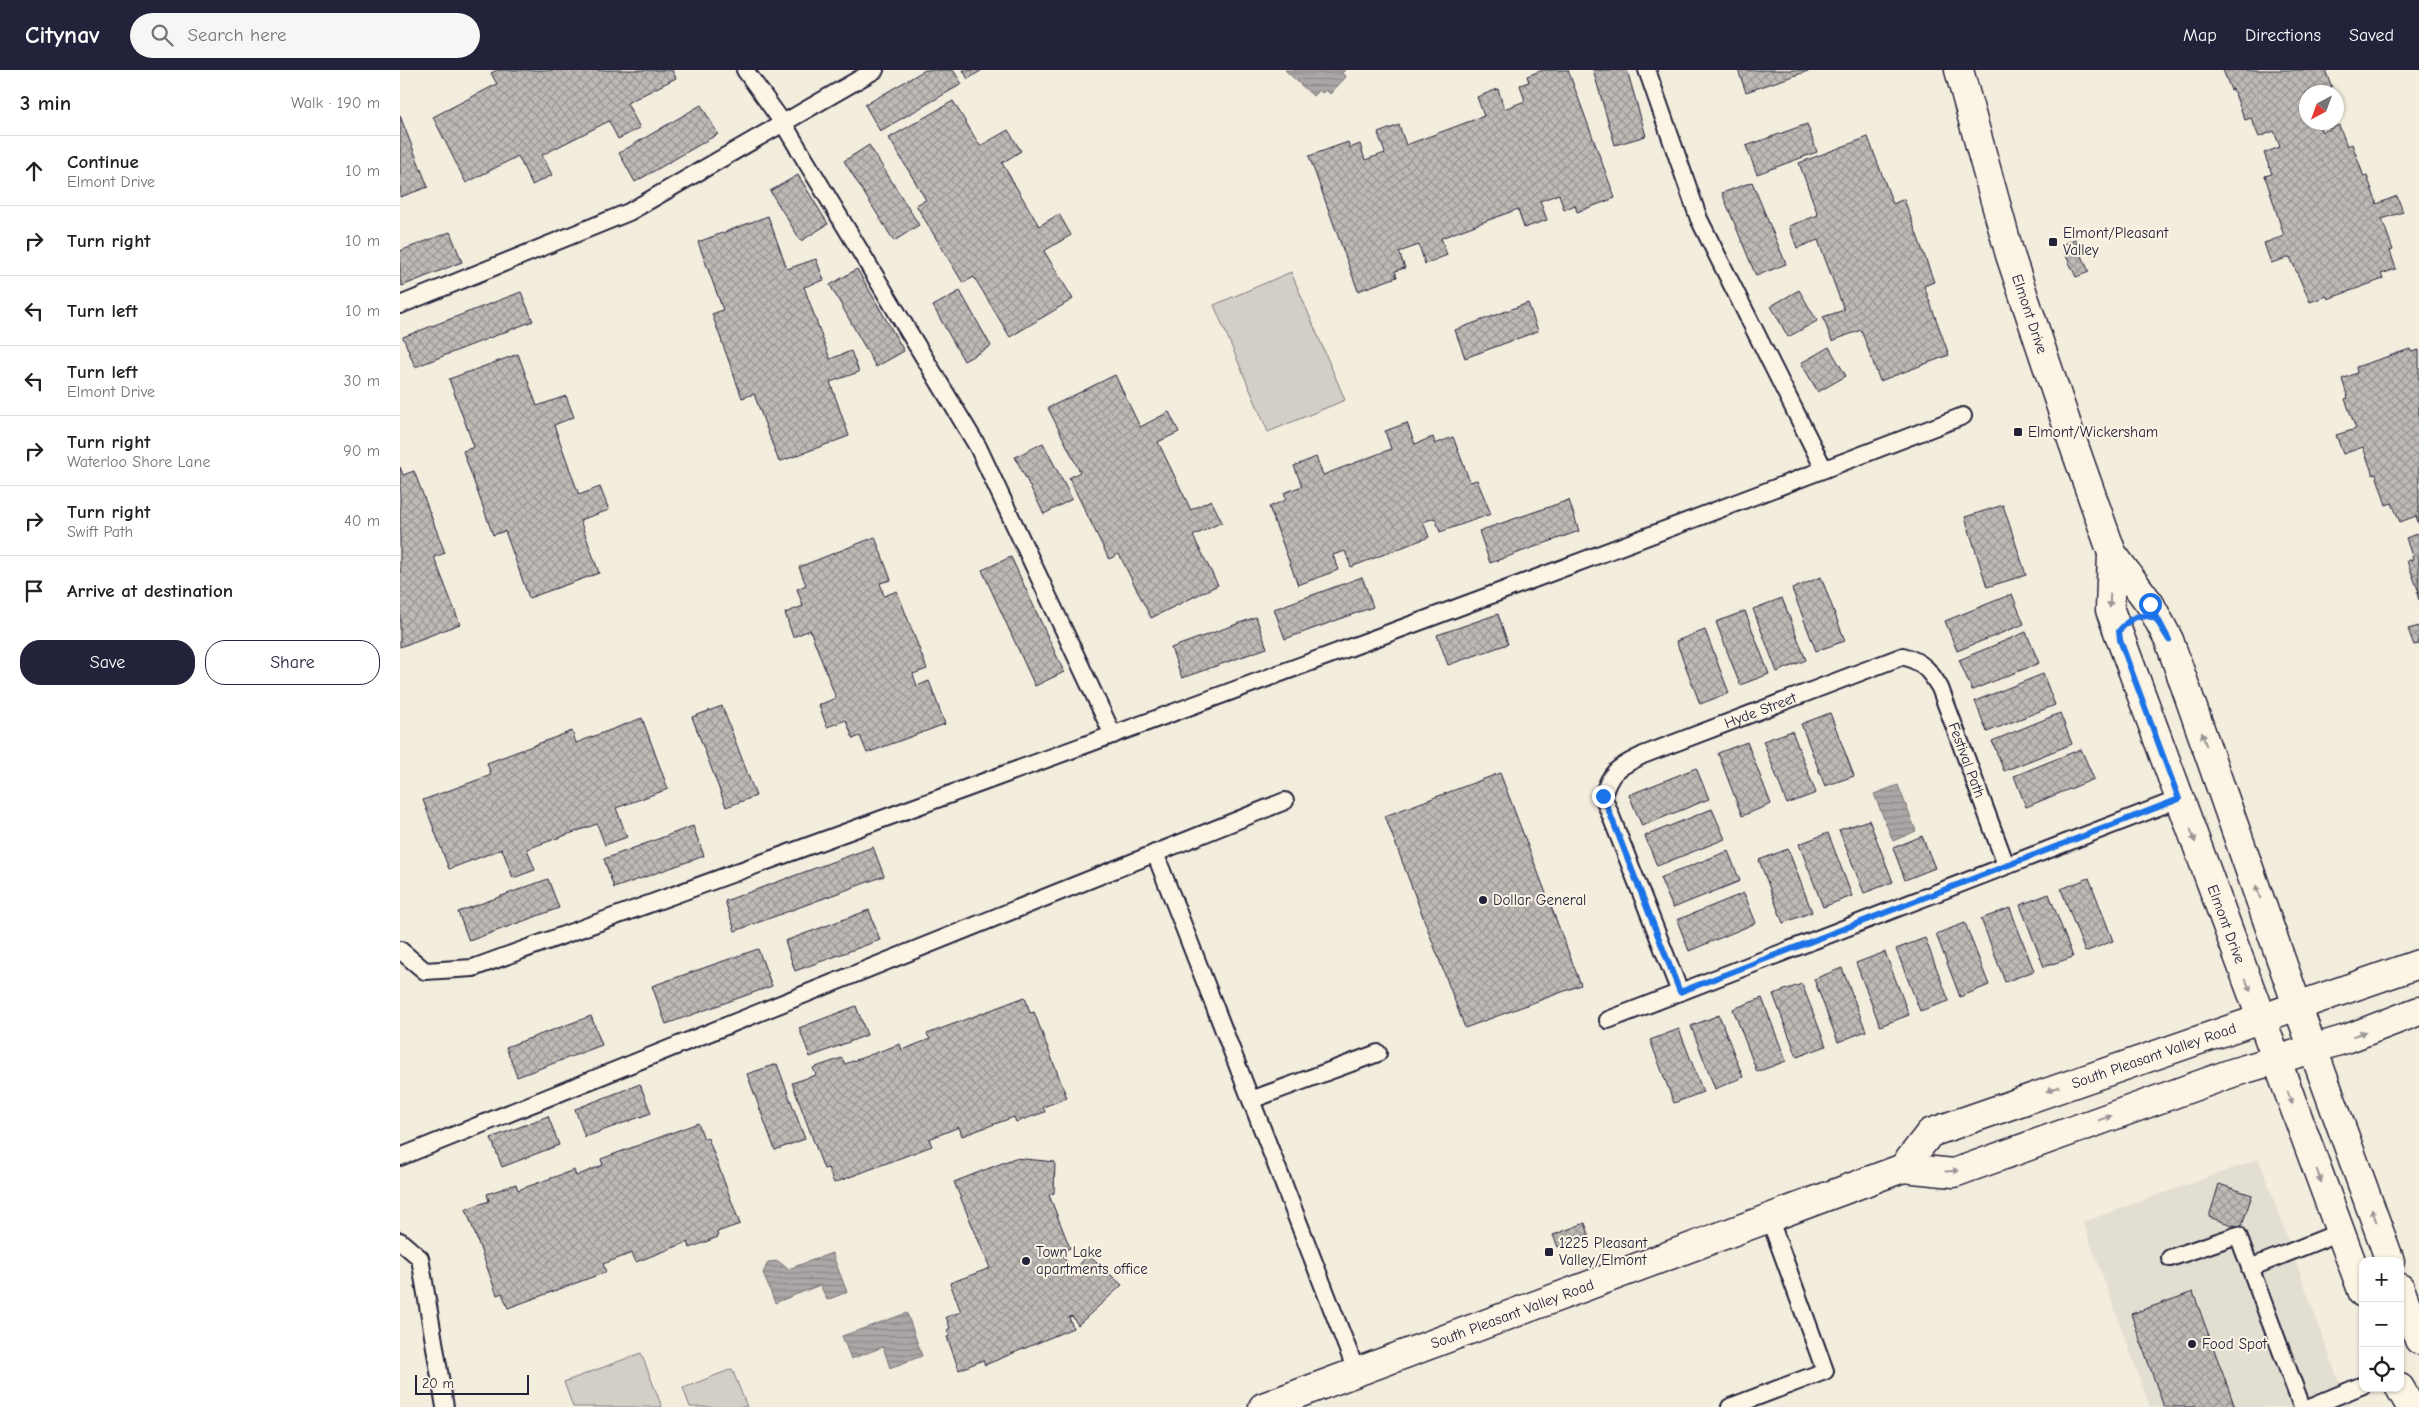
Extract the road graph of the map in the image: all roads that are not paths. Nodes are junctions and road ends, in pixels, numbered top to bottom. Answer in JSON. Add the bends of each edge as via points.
{"nodes":[{"id":1,"x":745,"y":70,"type":"edge"},
{"id":2,"x":875,"y":70,"type":"edge"},
{"id":3,"x":1646,"y":70,"type":"edge"},
{"id":4,"x":1959,"y":70,"type":"edge"},
{"id":5,"x":783,"y":123,"type":"junction"},
{"id":6,"x":400,"y":305,"type":"edge"},
{"id":7,"x":1962,"y":416,"type":"dead end"},
{"id":8,"x":1824,"y":469,"type":"junction"},
{"id":9,"x":2112,"y":553,"type":"junction"},
{"id":10,"x":2120,"y":640,"type":"junction"},
{"id":11,"x":2169,"y":640,"type":"junction"},
{"id":12,"x":1918,"y":660,"type":"joint"},
{"id":13,"x":1113,"y":735,"type":"junction"},
{"id":14,"x":2179,"y":799,"type":"junction"},
{"id":15,"x":1285,"y":800,"type":"dead end"},
{"id":16,"x":1155,"y":853,"type":"junction"},
{"id":17,"x":2006,"y":865,"type":"junction"},
{"id":18,"x":400,"y":950,"type":"edge"},
{"id":19,"x":2419,"y":964,"type":"edge"},
{"id":20,"x":1680,"y":992,"type":"junction"},
{"id":21,"x":2297,"y":1005,"type":"junction"},
{"id":22,"x":2419,"y":1012,"type":"edge"},
{"id":23,"x":2261,"y":1019,"type":"junction"},
{"id":24,"x":1608,"y":1020,"type":"dead end"},
{"id":25,"x":2313,"y":1048,"type":"junction"},
{"id":26,"x":1378,"y":1053,"type":"dead end"},
{"id":27,"x":2275,"y":1059,"type":"junction"},
{"id":28,"x":1251,"y":1100,"type":"junction"},
{"id":29,"x":400,"y":1157,"type":"edge"},
{"id":30,"x":1903,"y":1168,"type":"junction"},
{"id":31,"x":1770,"y":1220,"type":"junction"},
{"id":32,"x":2340,"y":1232,"type":"junction"},
{"id":33,"x":400,"y":1241,"type":"edge"},
{"id":34,"x":2389,"y":1257,"type":"edge"},
{"id":35,"x":2170,"y":1258,"type":"dead end"},
{"id":36,"x":2250,"y":1268,"type":"junction"},
{"id":37,"x":2359,"y":1283,"type":"edge"},
{"id":38,"x":2404,"y":1299,"type":"edge"},
{"id":39,"x":2419,"y":1340,"type":"edge"},
{"id":40,"x":1357,"y":1373,"type":"junction"},
{"id":41,"x":2359,"y":1387,"type":"edge"},
{"id":42,"x":2402,"y":1392,"type":"edge"},
{"id":43,"x":445,"y":1407,"type":"edge"},
{"id":44,"x":1262,"y":1407,"type":"edge"},
{"id":45,"x":1730,"y":1407,"type":"edge"},
{"id":46,"x":2302,"y":1407,"type":"edge"},
{"id":47,"x":2310,"y":1407,"type":"edge"},
{"id":48,"x":2410,"y":1407,"type":"edge"}],
"edges":[{"from":1,"to":5,"type":"lane"},
{"from":2,"to":5,"type":"lane"},
{"from":3,"to":8,"type":"lane","via":[[1699,219]]},
{"from":4,"to":9,"type":"street","name":"Elmont Drive","via":[[2010,255]]},
{"from":5,"to":6,"type":"lane","via":[[629,212]]},
{"from":5,"to":13,"type":"lane","via":[[978,447]]},
{"from":7,"to":8,"type":"lane"},
{"from":8,"to":13,"type":"lane"},
{"from":9,"to":10,"type":"street","name":"Elmont Drive","one_way":true,"via":[[2110,610]]},
{"from":9,"to":11,"type":"street","name":"Elmont Drive","via":[[2150,604]]},
{"from":10,"to":11,"type":"street","via":[[2119,631],[2127,621],[2140,615],[2156,619]]},
{"from":10,"to":14,"type":"street","name":"Elmont Drive"},
{"from":21,"to":11,"type":"street","name":"Elmont Drive","one_way":true},
{"from":12,"to":17,"type":"lane","name":"Festival Path","via":[[1930,671],[1940,688]]},
{"from":12,"to":20,"type":"lane","name":"Hyde Street","via":[[1904,656],[1643,755],[1621,766],[1608,778],[1603,796]]},
{"from":13,"to":18,"type":"lane","via":[[473,968],[425,971]]},
{"from":14,"to":17,"type":"lane"},
{"from":14,"to":23,"type":"street","name":"Elmont Drive","one_way":true},
{"from":15,"to":16,"type":"lane"},
{"from":16,"to":28,"type":"lane"},
{"from":16,"to":29,"type":"lane"},
{"from":17,"to":20,"type":"lane"},
{"from":19,"to":21,"type":"street","name":"South Pleasant Valley Road"},
{"from":20,"to":24,"type":"lane"},
{"from":21,"to":23,"type":"street","name":"South Pleasant Valley Road"},
{"from":21,"to":25,"type":"street","name":"Elmont Drive"},
{"from":25,"to":22,"type":"street","name":"South Pleasant Valley Road","one_way":true},
{"from":23,"to":27,"type":"street","name":"Elmont Drive"},
{"from":23,"to":30,"type":"street","name":"South Pleasant Valley Road","one_way":true,"via":[[1930,1133]]},
{"from":25,"to":27,"type":"street","name":"South Pleasant Valley Road"},
{"from":34,"to":25,"type":"street","name":"Elmont Drive","one_way":true},
{"from":26,"to":28,"type":"lane"},
{"from":30,"to":27,"type":"street","name":"South Pleasant Valley Road","one_way":true,"via":[[1954,1173]]},
{"from":27,"to":32,"type":"street","name":"Elmont Drive","one_way":true},
{"from":28,"to":40,"type":"lane"},
{"from":30,"to":31,"type":"street","name":"South Pleasant Valley Road"},
{"from":31,"to":40,"type":"street","name":"South Pleasant Valley Road"},
{"from":31,"to":45,"type":"lane","via":[[1826,1371]]},
{"from":32,"to":36,"type":"lane"},
{"from":32,"to":37,"type":"street","name":"Elmont Drive"},
{"from":33,"to":43,"type":"lane","via":[[420,1258]]},
{"from":35,"to":36,"type":"lane","via":[[2238,1235]]},
{"from":36,"to":46,"type":"lane"},
{"from":38,"to":39,"type":"street"},
{"from":40,"to":44,"type":"street","name":"South Pleasant Valley Road"},
{"from":41,"to":47,"type":"lane"},
{"from":42,"to":48,"type":"street"}]}
